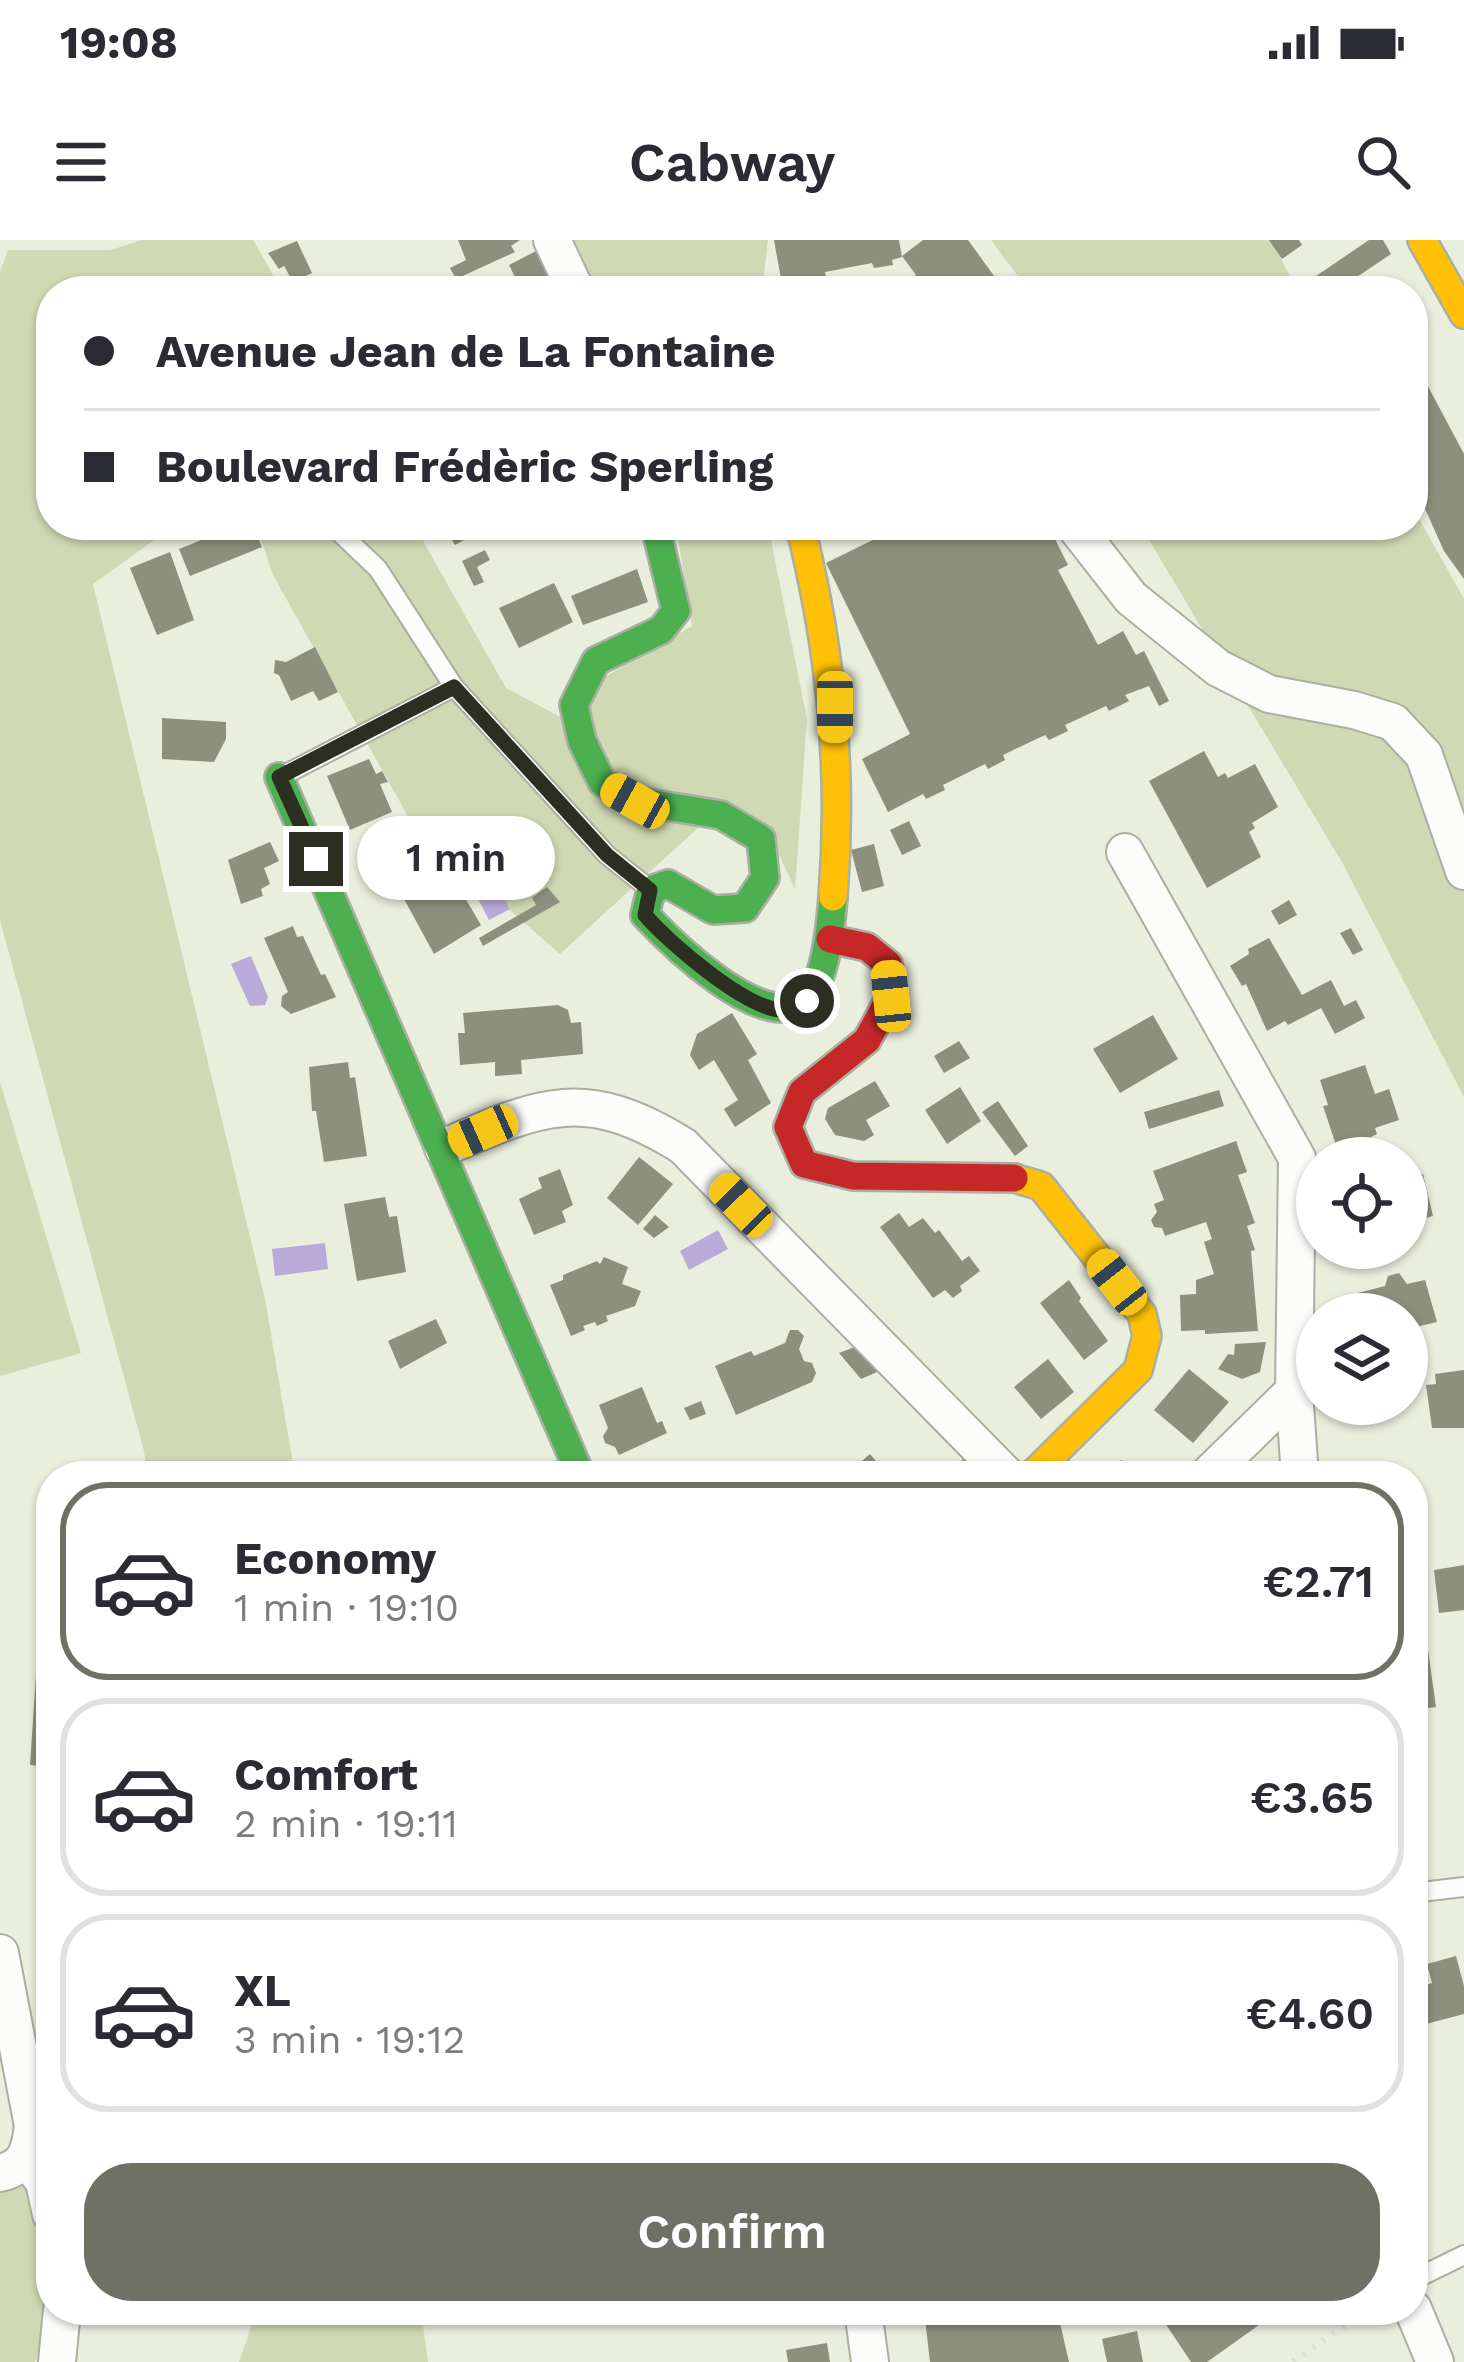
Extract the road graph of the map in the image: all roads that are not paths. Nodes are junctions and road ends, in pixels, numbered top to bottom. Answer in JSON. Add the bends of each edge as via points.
{"nodes":[{"id":1,"x":552,"y":240,"type":"edge"},
{"id":2,"x":1422,"y":240,"type":"edge"},
{"id":3,"x":569,"y":276,"type":"edge"},
{"id":4,"x":1462,"y":306,"type":"edge"},
{"id":5,"x":348,"y":540,"type":"edge"},
{"id":6,"x":659,"y":540,"type":"edge"},
{"id":7,"x":804,"y":540,"type":"edge"},
{"id":8,"x":1087,"y":540,"type":"edge"},
{"id":9,"x":454,"y":687,"type":"junction"},
{"id":10,"x":279,"y":777,"type":"joint"},
{"id":11,"x":1125,"y":852,"type":"dead end"},
{"id":12,"x":1464,"y":871,"type":"edge"},
{"id":13,"x":650,"y":890,"type":"junction"},
{"id":14,"x":830,"y":939,"type":"junction"},
{"id":15,"x":443,"y":1148,"type":"junction"},
{"id":16,"x":1294,"y":1390,"type":"junction"},
{"id":17,"x":575,"y":1461,"type":"edge"},
{"id":18,"x":992,"y":1461,"type":"edge"},
{"id":19,"x":1046,"y":1461,"type":"edge"},
{"id":20,"x":1222,"y":1461,"type":"edge"},
{"id":21,"x":1299,"y":1461,"type":"edge"},
{"id":22,"x":1464,"y":1887,"type":"edge"},
{"id":23,"x":1428,"y":1891,"type":"edge"},
{"id":24,"x":0,"y":1953,"type":"edge"},
{"id":25,"x":13,"y":2165,"type":"edge"},
{"id":26,"x":1464,"y":2255,"type":"edge"},
{"id":27,"x":1428,"y":2273,"type":"edge"},
{"id":28,"x":61,"y":2325,"type":"edge"},
{"id":29,"x":865,"y":2325,"type":"edge"},
{"id":30,"x":1420,"y":2325,"type":"edge"},
{"id":31,"x":57,"y":2362,"type":"edge"},
{"id":32,"x":870,"y":2362,"type":"edge"},
{"id":33,"x":1435,"y":2362,"type":"edge"}],
"edges":[{"from":1,"to":3,"type":"street"},
{"from":2,"to":4,"type":"street"},
{"from":5,"to":9,"type":"lane","via":[[378,568]]},
{"from":6,"to":13,"type":"street","via":[[676,611],[661,630],[596,661],[574,705],[582,741],[602,782],[635,801],[722,814],[761,839],[765,878],[745,908],[713,910],[668,884]]},
{"from":7,"to":14,"type":"street","via":[[835,707]]},
{"from":8,"to":12,"type":"street","via":[[1131,598],[1218,668],[1269,694],[1393,722],[1424,755]]},
{"from":9,"to":10,"type":"lane"},
{"from":9,"to":13,"type":"lane","via":[[607,855]]},
{"from":10,"to":15,"type":"street"},
{"from":11,"to":16,"type":"street","via":[[1297,1157]]},
{"from":13,"to":14,"type":"street","via":[[645,915],[668,942],[756,1004],[784,1011],[807,1001],[823,976]]},
{"from":14,"to":19,"type":"street","via":[[867,947],[888,964],[891,996],[867,1040],[802,1092],[788,1126],[804,1164],[853,1176],[1012,1177],[1041,1186],[1142,1314],[1148,1336],[1138,1370]]},
{"from":15,"to":17,"type":"street"},
{"from":15,"to":18,"type":"street","via":[[523,1113],[581,1106],[640,1120],[683,1146]]},
{"from":16,"to":20,"type":"street"},
{"from":16,"to":21,"type":"street"},
{"from":22,"to":23,"type":"lane"},
{"from":24,"to":25,"type":"street","via":[[33,2126]]},
{"from":26,"to":27,"type":"lane"},
{"from":28,"to":31,"type":"street"},
{"from":29,"to":32,"type":"street"},
{"from":30,"to":33,"type":"street"}]}
